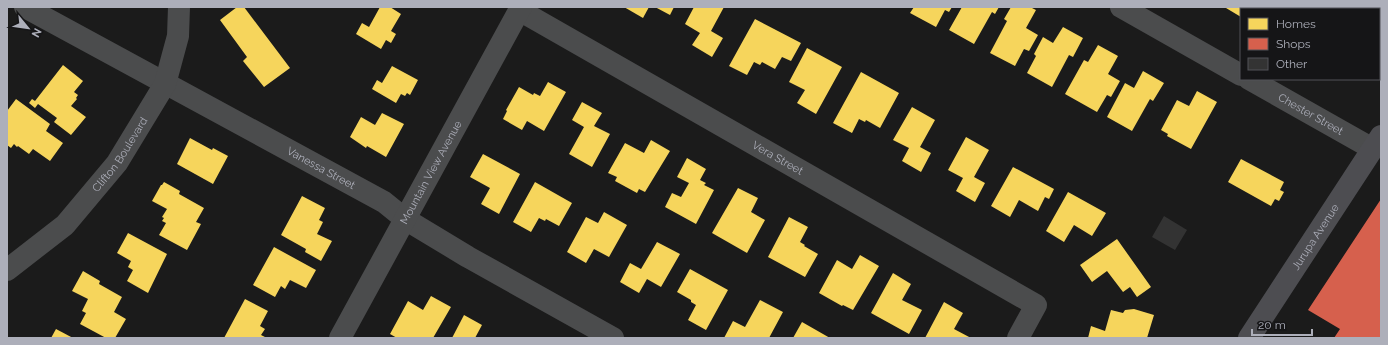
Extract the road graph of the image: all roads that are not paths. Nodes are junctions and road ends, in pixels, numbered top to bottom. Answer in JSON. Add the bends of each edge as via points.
{"nodes":[{"id":1,"x":25,"y":7,"type":"edge"},
{"id":2,"x":179,"y":7,"type":"edge"},
{"id":3,"x":1121,"y":7,"type":"edge"},
{"id":4,"x":520,"y":8,"type":"edge"},
{"id":5,"x":1240,"y":74,"type":"edge"},
{"id":6,"x":1251,"y":80,"type":"edge"},
{"id":7,"x":165,"y":84,"type":"junction"},
{"id":8,"x":1377,"y":142,"type":"edge"},
{"id":9,"x":405,"y":219,"type":"junction"},
{"id":10,"x":7,"y":270,"type":"edge"},
{"id":11,"x":340,"y":338,"type":"edge"},
{"id":12,"x":612,"y":338,"type":"edge"},
{"id":13,"x":1018,"y":338,"type":"edge"},
{"id":14,"x":1249,"y":338,"type":"edge"}],
"edges":[{"from":1,"to":7,"type":"street","name":"Vanessa Street"},
{"from":2,"to":7,"type":"street","name":"Clifton Boulevard","via":[[178,36]]},
{"from":3,"to":5,"type":"street"},
{"from":4,"to":9,"type":"street","name":"Mountain View Avenue"},
{"from":4,"to":13,"type":"street","name":"Vera Street","via":[[1036,305]]},
{"from":6,"to":8,"type":"street","name":"Chester Street"},
{"from":7,"to":9,"type":"street","name":"Vanessa Street","via":[[384,202]]},
{"from":7,"to":10,"type":"street","name":"Clifton Boulevard","via":[[117,163],[70,219]]},
{"from":8,"to":14,"type":"main road","name":"Jurupa Avenue"},
{"from":9,"to":11,"type":"street","name":"Mountain View Avenue"},
{"from":9,"to":12,"type":"street","name":"Vanessa Street"}]}
